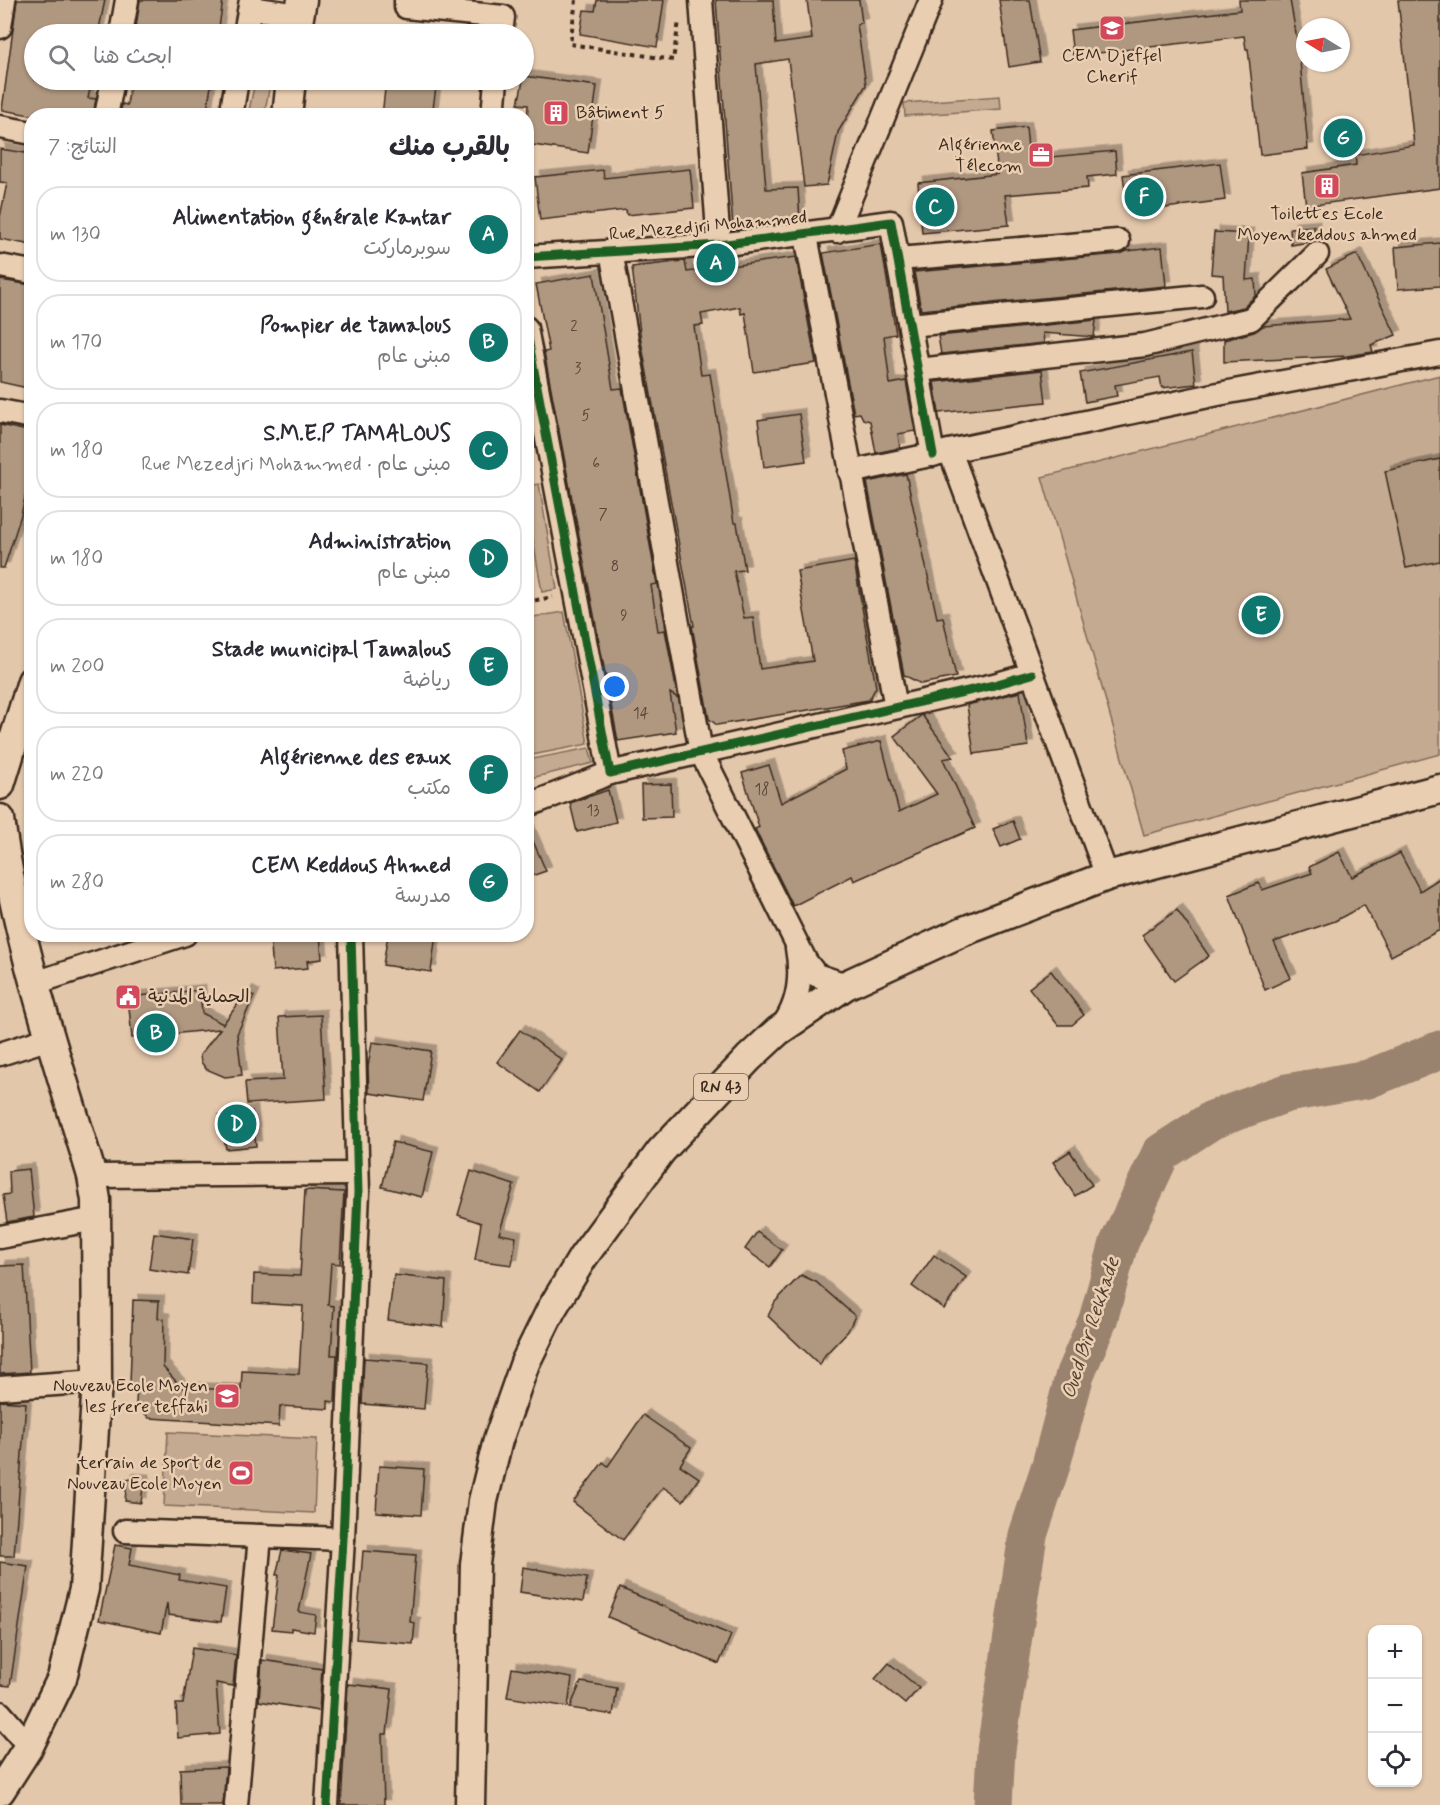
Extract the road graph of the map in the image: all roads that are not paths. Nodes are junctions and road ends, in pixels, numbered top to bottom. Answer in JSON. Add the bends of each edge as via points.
{"nodes":[{"id":1,"x":4,"y":0,"type":"edge"},
{"id":2,"x":127,"y":0,"type":"edge"},
{"id":3,"x":406,"y":0,"type":"edge"},
{"id":4,"x":701,"y":0,"type":"edge"},
{"id":5,"x":931,"y":0,"type":"edge"},
{"id":6,"x":251,"y":4,"type":"edge"},
{"id":7,"x":299,"y":16,"type":"edge"},
{"id":8,"x":503,"y":17,"type":"edge"},
{"id":9,"x":123,"y":24,"type":"edge"},
{"id":10,"x":247,"y":24,"type":"edge"},
{"id":11,"x":0,"y":27,"type":"edge"},
{"id":12,"x":111,"y":90,"type":"edge"},
{"id":13,"x":235,"y":90,"type":"edge"},
{"id":14,"x":290,"y":90,"type":"edge"},
{"id":15,"x":495,"y":90,"type":"edge"},
{"id":16,"x":108,"y":108,"type":"edge"},
{"id":17,"x":232,"y":108,"type":"edge"},
{"id":18,"x":288,"y":108,"type":"edge"},
{"id":19,"x":494,"y":108,"type":"edge"},
{"id":20,"x":0,"y":127,"type":"edge"},
{"id":21,"x":24,"y":132,"type":"edge"},
{"id":22,"x":837,"y":231,"type":"junction"},
{"id":23,"x":806,"y":236,"type":"junction"},
{"id":24,"x":1118,"y":241,"type":"dead end"},
{"id":25,"x":719,"y":245,"type":"junction"},
{"id":26,"x":611,"y":251,"type":"junction"},
{"id":27,"x":1317,"y":254,"type":"dead end"},
{"id":28,"x":534,"y":256,"type":"edge"},
{"id":29,"x":898,"y":259,"type":"junction"},
{"id":30,"x":0,"y":266,"type":"edge"},
{"id":31,"x":24,"y":270,"type":"edge"},
{"id":32,"x":1203,"y":296,"type":"dead end"},
{"id":33,"x":910,"y":325,"type":"junction"},
{"id":34,"x":1440,"y":353,"type":"edge"},
{"id":35,"x":534,"y":370,"type":"edge"},
{"id":36,"x":918,"y":370,"type":"junction"},
{"id":37,"x":0,"y":411,"type":"edge"},
{"id":38,"x":24,"y":416,"type":"edge"},
{"id":39,"x":942,"y":453,"type":"junction"},
{"id":40,"x":850,"y":472,"type":"junction"},
{"id":41,"x":1032,"y":674,"type":"junction"},
{"id":42,"x":24,"y":701,"type":"edge"},
{"id":43,"x":896,"y":707,"type":"junction"},
{"id":44,"x":5,"y":747,"type":"edge"},
{"id":45,"x":701,"y":753,"type":"junction"},
{"id":46,"x":610,"y":773,"type":"junction"},
{"id":47,"x":0,"y":785,"type":"edge"},
{"id":48,"x":1440,"y":789,"type":"edge"},
{"id":49,"x":534,"y":803,"type":"edge"},
{"id":50,"x":0,"y":819,"type":"edge"},
{"id":51,"x":1107,"y":876,"type":"junction"},
{"id":52,"x":24,"y":939,"type":"edge"},
{"id":53,"x":25,"y":942,"type":"edge"},
{"id":54,"x":161,"y":942,"type":"edge"},
{"id":55,"x":351,"y":942,"type":"edge"},
{"id":56,"x":796,"y":944,"type":"junction"},
{"id":57,"x":35,"y":983,"type":"junction"},
{"id":58,"x":846,"y":985,"type":"junction"},
{"id":59,"x":778,"y":1031,"type":"junction"},
{"id":60,"x":50,"y":1038,"type":"junction"},
{"id":61,"x":0,"y":1054,"type":"edge"},
{"id":62,"x":357,"y":1174,"type":"junction"},
{"id":63,"x":92,"y":1176,"type":"junction"},
{"id":64,"x":96,"y":1219,"type":"junction"},
{"id":65,"x":0,"y":1237,"type":"edge"},
{"id":66,"x":97,"y":1381,"type":"junction"},
{"id":67,"x":0,"y":1388,"type":"edge"},
{"id":68,"x":125,"y":1532,"type":"dead end"},
{"id":69,"x":260,"y":1536,"type":"junction"},
{"id":70,"x":343,"y":1539,"type":"junction"},
{"id":71,"x":0,"y":1713,"type":"edge"},
{"id":72,"x":29,"y":1746,"type":"junction"},
{"id":73,"x":0,"y":1791,"type":"edge"},
{"id":74,"x":236,"y":1805,"type":"edge"},
{"id":75,"x":327,"y":1805,"type":"edge"},
{"id":76,"x":470,"y":1805,"type":"edge"}],
"edges":[{"from":1,"to":11,"type":"street"},
{"from":2,"to":9,"type":"street"},
{"from":3,"to":8,"type":"street","via":[[406,7]]},
{"from":4,"to":25,"type":"street"},
{"from":5,"to":22,"type":"street"},
{"from":6,"to":7,"type":"street"},
{"from":6,"to":10,"type":"street"},
{"from":12,"to":16,"type":"street"},
{"from":13,"to":17,"type":"street"},
{"from":14,"to":18,"type":"main road"},
{"from":15,"to":19,"type":"street"},
{"from":20,"to":21,"type":"street"},
{"from":22,"to":23,"type":"street","name":"Rue Mezedjri Mohammed"},
{"from":22,"to":29,"type":"street","name":"Rue Mezedjri Mohammed","via":[[891,222]]},
{"from":23,"to":25,"type":"street","name":"Rue Mezedjri Mohammed"},
{"from":23,"to":40,"type":"street"},
{"from":24,"to":29,"type":"street"},
{"from":25,"to":26,"type":"street","name":"Rue Mezedjri Mohammed"},
{"from":26,"to":28,"type":"street","name":"Rue Mezedjri Mohammed"},
{"from":26,"to":45,"type":"street"},
{"from":27,"to":36,"type":"street","via":[[1251,319],[1145,345]]},
{"from":29,"to":33,"type":"street"},
{"from":30,"to":31,"type":"street"},
{"from":32,"to":33,"type":"street"},
{"from":33,"to":36,"type":"street"},
{"from":34,"to":39,"type":"street","via":[[1218,394]]},
{"from":35,"to":46,"type":"street"},
{"from":36,"to":39,"type":"street"},
{"from":37,"to":38,"type":"street"},
{"from":39,"to":40,"type":"street"},
{"from":39,"to":41,"type":"street"},
{"from":40,"to":43,"type":"street"},
{"from":41,"to":43,"type":"street"},
{"from":41,"to":51,"type":"street"},
{"from":42,"to":44,"type":"main road"},
{"from":43,"to":45,"type":"street"},
{"from":44,"to":47,"type":"main road"},
{"from":45,"to":46,"type":"street"},
{"from":45,"to":56,"type":"street"},
{"from":46,"to":49,"type":"street"},
{"from":48,"to":51,"type":"main road","number":"RN 43"},
{"from":50,"to":52,"type":"main road"},
{"from":51,"to":58,"type":"main road","number":"RN 43","via":[[964,931]]},
{"from":53,"to":57,"type":"main road"},
{"from":54,"to":57,"type":"street"},
{"from":55,"to":62,"type":"street"},
{"from":56,"to":58,"type":"street","via":[[816,975]]},
{"from":56,"to":59,"type":"street","via":[[800,968],[795,1002]]},
{"from":57,"to":60,"type":"main road"},
{"from":58,"to":59,"type":"main road","number":"RN 43"},
{"from":59,"to":76,"type":"main road","number":"RN 43","via":[[661,1151],[582,1257],[525,1364],[498,1440],[483,1501],[476,1564]]},
{"from":60,"to":61,"type":"street"},
{"from":60,"to":63,"type":"main road"},
{"from":62,"to":63,"type":"street"},
{"from":62,"to":70,"type":"street"},
{"from":63,"to":64,"type":"main road"},
{"from":64,"to":65,"type":"street"},
{"from":64,"to":66,"type":"main road"},
{"from":66,"to":67,"type":"street"},
{"from":66,"to":72,"type":"main road","via":[[84,1589],[62,1678]]},
{"from":68,"to":69,"type":"street"},
{"from":69,"to":70,"type":"street"},
{"from":69,"to":74,"type":"street"},
{"from":70,"to":75,"type":"street"},
{"from":71,"to":72,"type":"street"},
{"from":72,"to":73,"type":"main road"}]}
